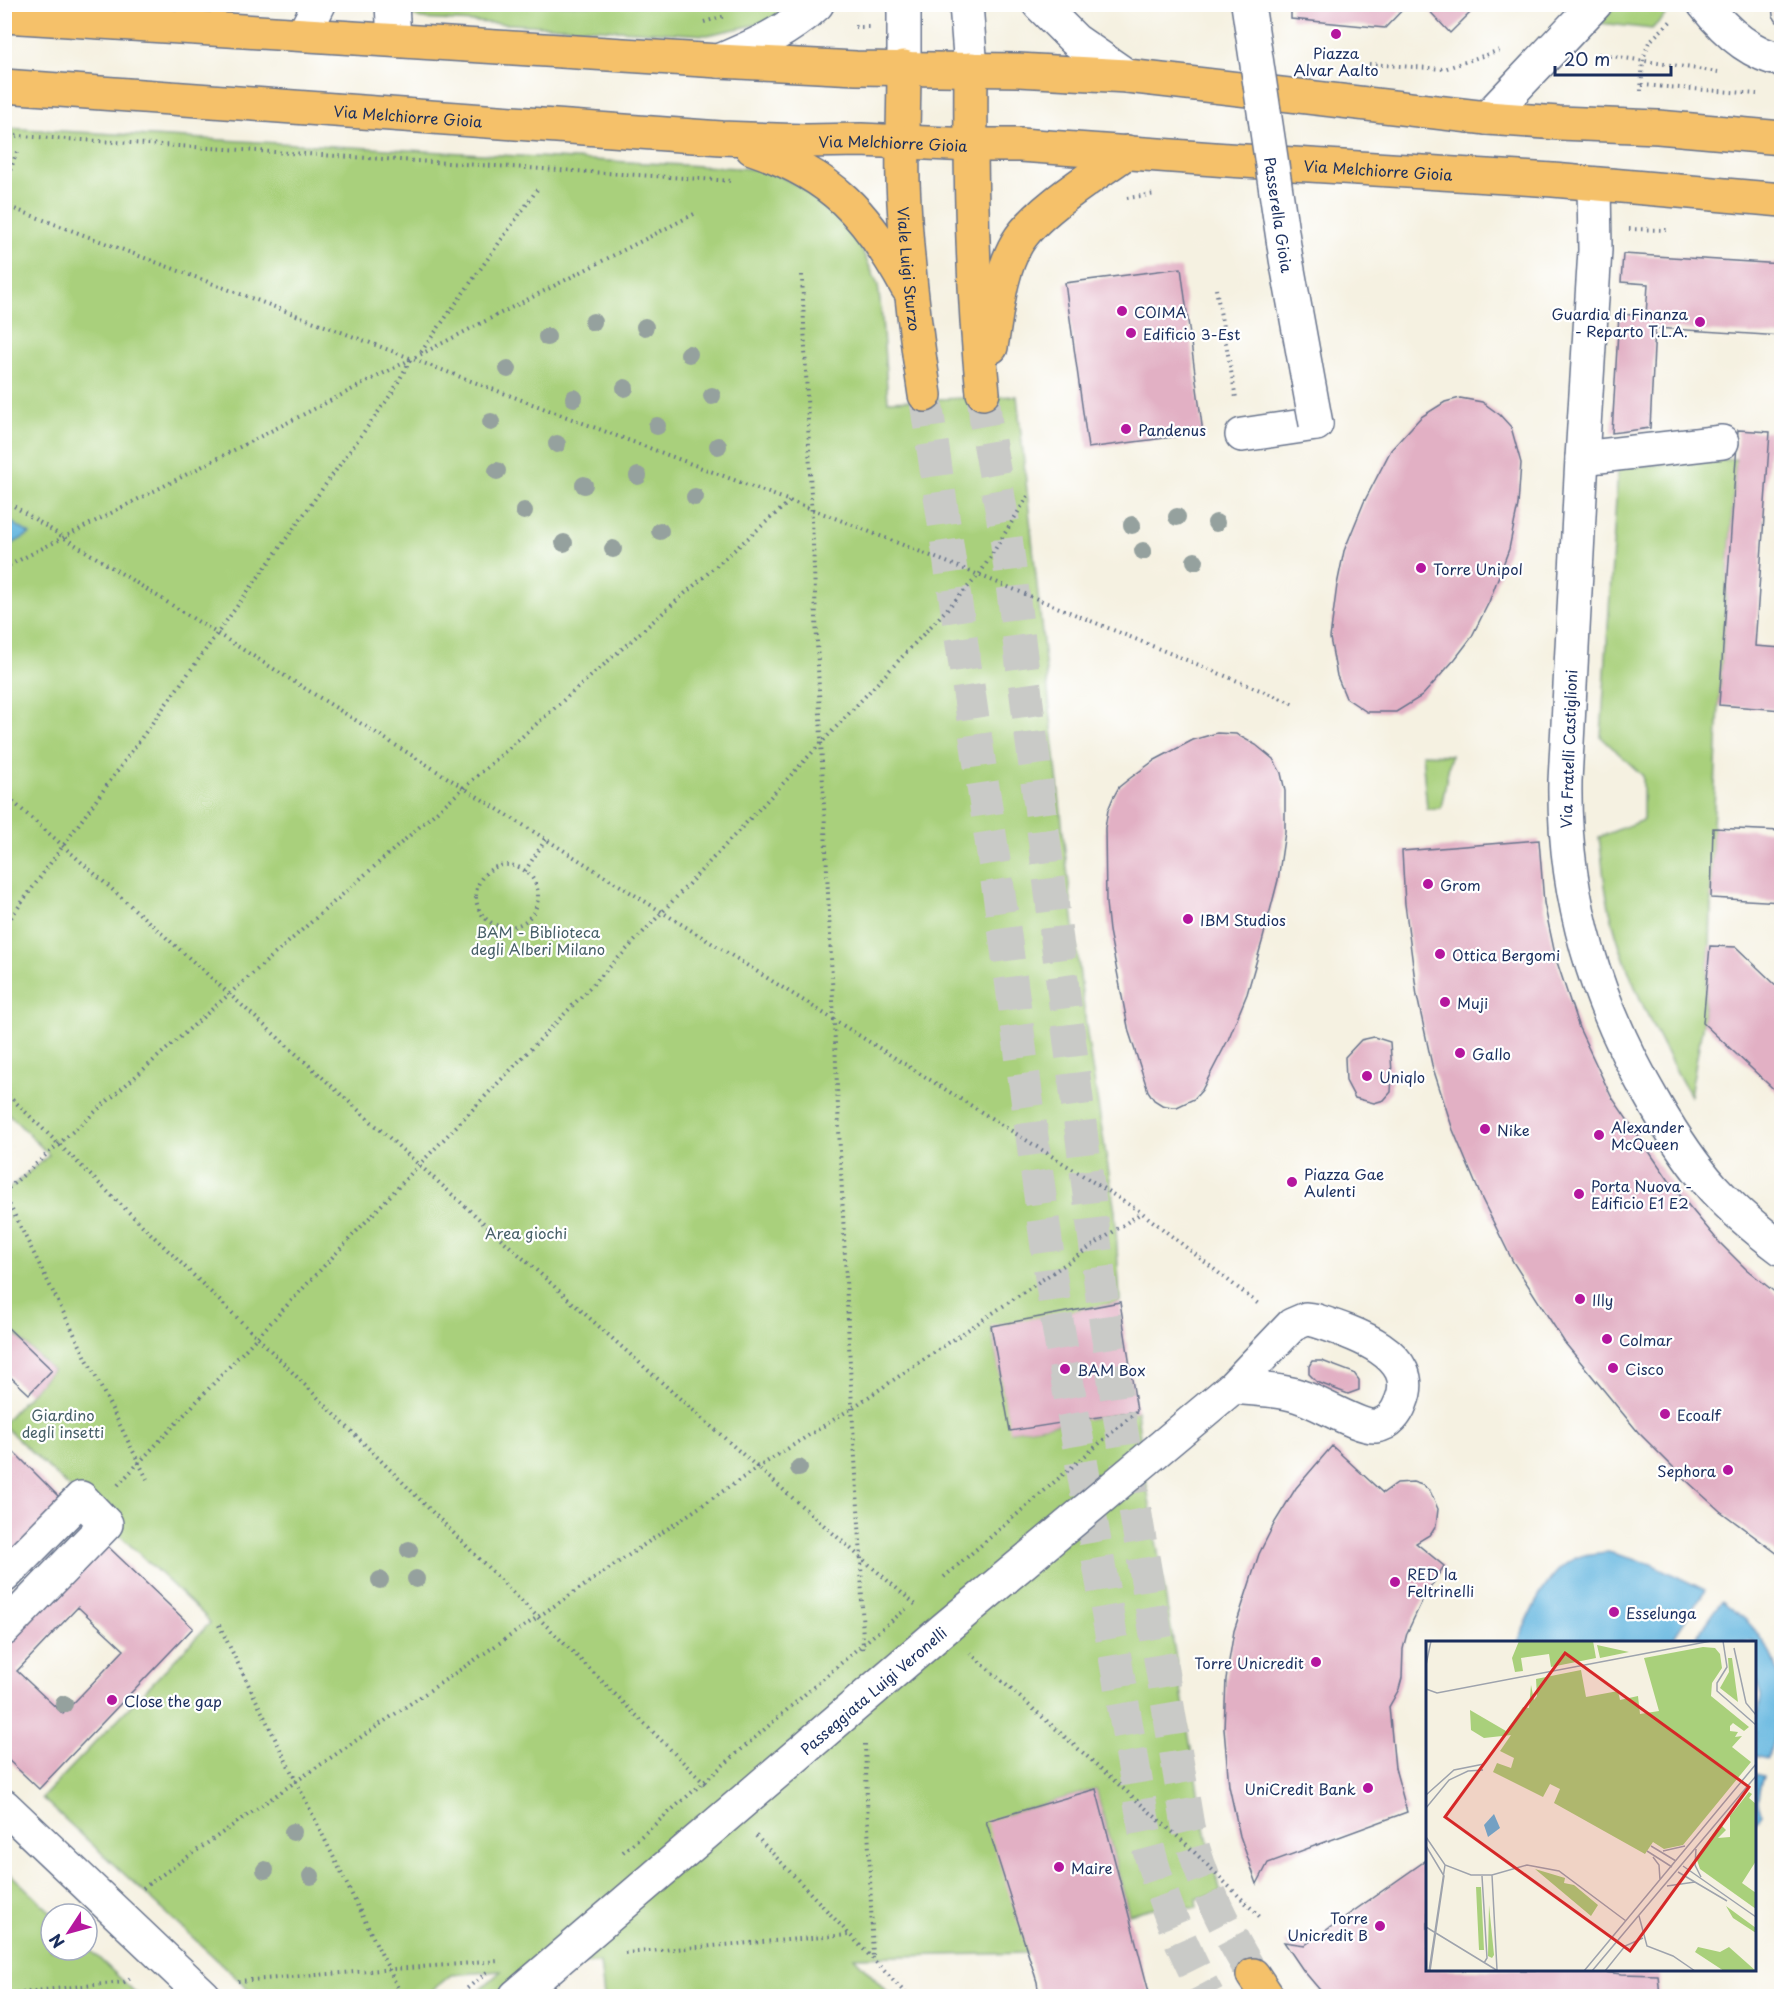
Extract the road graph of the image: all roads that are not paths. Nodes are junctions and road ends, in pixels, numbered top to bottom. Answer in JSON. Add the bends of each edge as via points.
{"nodes":[{"id":1,"x":319,"y":4,"type":"edge"},
{"id":2,"x":392,"y":4,"type":"edge"},
{"id":3,"x":817,"y":4,"type":"edge"},
{"id":4,"x":904,"y":4,"type":"edge"},
{"id":5,"x":966,"y":4,"type":"edge"},
{"id":6,"x":1039,"y":4,"type":"edge"},
{"id":7,"x":1248,"y":4,"type":"edge"},
{"id":8,"x":1595,"y":4,"type":"edge"},
{"id":9,"x":1691,"y":9,"type":"edge"},
{"id":10,"x":4,"y":16,"type":"edge"},
{"id":11,"x":304,"y":34,"type":"junction"},
{"id":12,"x":393,"y":40,"type":"junction"},
{"id":13,"x":1782,"y":60,"type":"edge"},
{"id":14,"x":719,"y":61,"type":"junction"},
{"id":15,"x":904,"y":67,"type":"junction"},
{"id":16,"x":971,"y":69,"type":"junction"},
{"id":17,"x":1127,"y":76,"type":"junction"},
{"id":18,"x":4,"y":86,"type":"edge"},
{"id":19,"x":1488,"y":118,"type":"junction"},
{"id":20,"x":721,"y":138,"type":"junction"},
{"id":21,"x":1782,"y":138,"type":"edge"},
{"id":22,"x":904,"y":143,"type":"junction"},
{"id":23,"x":970,"y":145,"type":"junction"},
{"id":24,"x":1127,"y":152,"type":"junction"},
{"id":25,"x":1594,"y":184,"type":"junction"},
{"id":26,"x":1782,"y":200,"type":"edge"},
{"id":27,"x":910,"y":294,"type":"junction"},
{"id":28,"x":925,"y":396,"type":"tunnel mouth"},
{"id":29,"x":1242,"y":435,"type":"road end"},
{"id":30,"x":1722,"y":442,"type":"dead end"},
{"id":31,"x":1582,"y":458,"type":"junction"},
{"id":32,"x":1782,"y":1249,"type":"edge"},
{"id":33,"x":1233,"y":1387,"type":"junction"},
{"id":34,"x":4,"y":1576,"type":"edge"},
{"id":35,"x":4,"y":1629,"type":"edge"},
{"id":36,"x":4,"y":1806,"type":"edge"},
{"id":37,"x":218,"y":1989,"type":"edge"},
{"id":38,"x":516,"y":1996,"type":"edge"}],
"edges":[{"from":1,"to":11,"type":"street"},
{"from":2,"to":12,"type":"street"},
{"from":3,"to":14,"type":"street","via":[[757,45]]},
{"from":4,"to":15,"type":"street"},
{"from":5,"to":16,"type":"street"},
{"from":6,"to":17,"type":"street","via":[[1075,40]]},
{"from":7,"to":29,"type":"street","name":"Passerella Gioia","bridge":true,"via":[[1286,259],[1316,424]]},
{"from":8,"to":19,"type":"street"},
{"from":9,"to":13,"type":"street","via":[[1720,23],[1751,48]]},
{"from":10,"to":11,"type":"main road"},
{"from":11,"to":12,"type":"main road"},
{"from":12,"to":14,"type":"main road"},
{"from":14,"to":15,"type":"main road"},
{"from":15,"to":16,"type":"main road"},
{"from":15,"to":22,"type":"main road","name":"Viale Luigi Sturzo"},
{"from":16,"to":17,"type":"main road"},
{"from":16,"to":23,"type":"main road"},
{"from":17,"to":19,"type":"main road"},
{"from":18,"to":20,"type":"main road","name":"Via Melchiorre Gioia"},
{"from":19,"to":21,"type":"main road"},
{"from":20,"to":22,"type":"main road","name":"Via Melchiorre Gioia"},
{"from":20,"to":27,"type":"main road","via":[[792,163],[836,191],[884,249]]},
{"from":22,"to":23,"type":"main road","name":"Via Melchiorre Gioia"},
{"from":22,"to":27,"type":"main road","name":"Viale Luigi Sturzo"},
{"from":23,"to":24,"type":"main road","name":"Via Melchiorre Gioia"},
{"from":23,"to":24,"type":"main road","via":[[983,393],[1001,288],[1017,243],[1040,217]]},
{"from":24,"to":25,"type":"main road","name":"Via Melchiorre Gioia"},
{"from":25,"to":26,"type":"main road","name":"Via Melchiorre Gioia"},
{"from":25,"to":31,"type":"street","name":"Via Fratelli Castiglioni","via":[[1595,250]]},
{"from":27,"to":28,"type":"main road","name":"Viale Luigi Sturzo"},
{"from":30,"to":31,"type":"street"},
{"from":31,"to":32,"type":"street","name":"Via Fratelli Castiglioni","via":[[1564,805],[1567,856],[1581,930],[1619,1037],[1676,1139],[1713,1188]]},
{"from":33,"to":33,"type":"street","name":"Passeggiata Luigi Veronelli","via":[[1291,1393],[1360,1424],[1375,1426],[1396,1413],[1403,1400],[1404,1384],[1397,1361],[1385,1351],[1327,1324],[1306,1319],[1292,1325]]},
{"from":33,"to":38,"type":"street","name":"Passeggiata Luigi Veronelli"},
{"from":34,"to":35,"type":"street","via":[[81,1498],[106,1524]]},
{"from":36,"to":37,"type":"street","via":[[156,1951]]}]}
